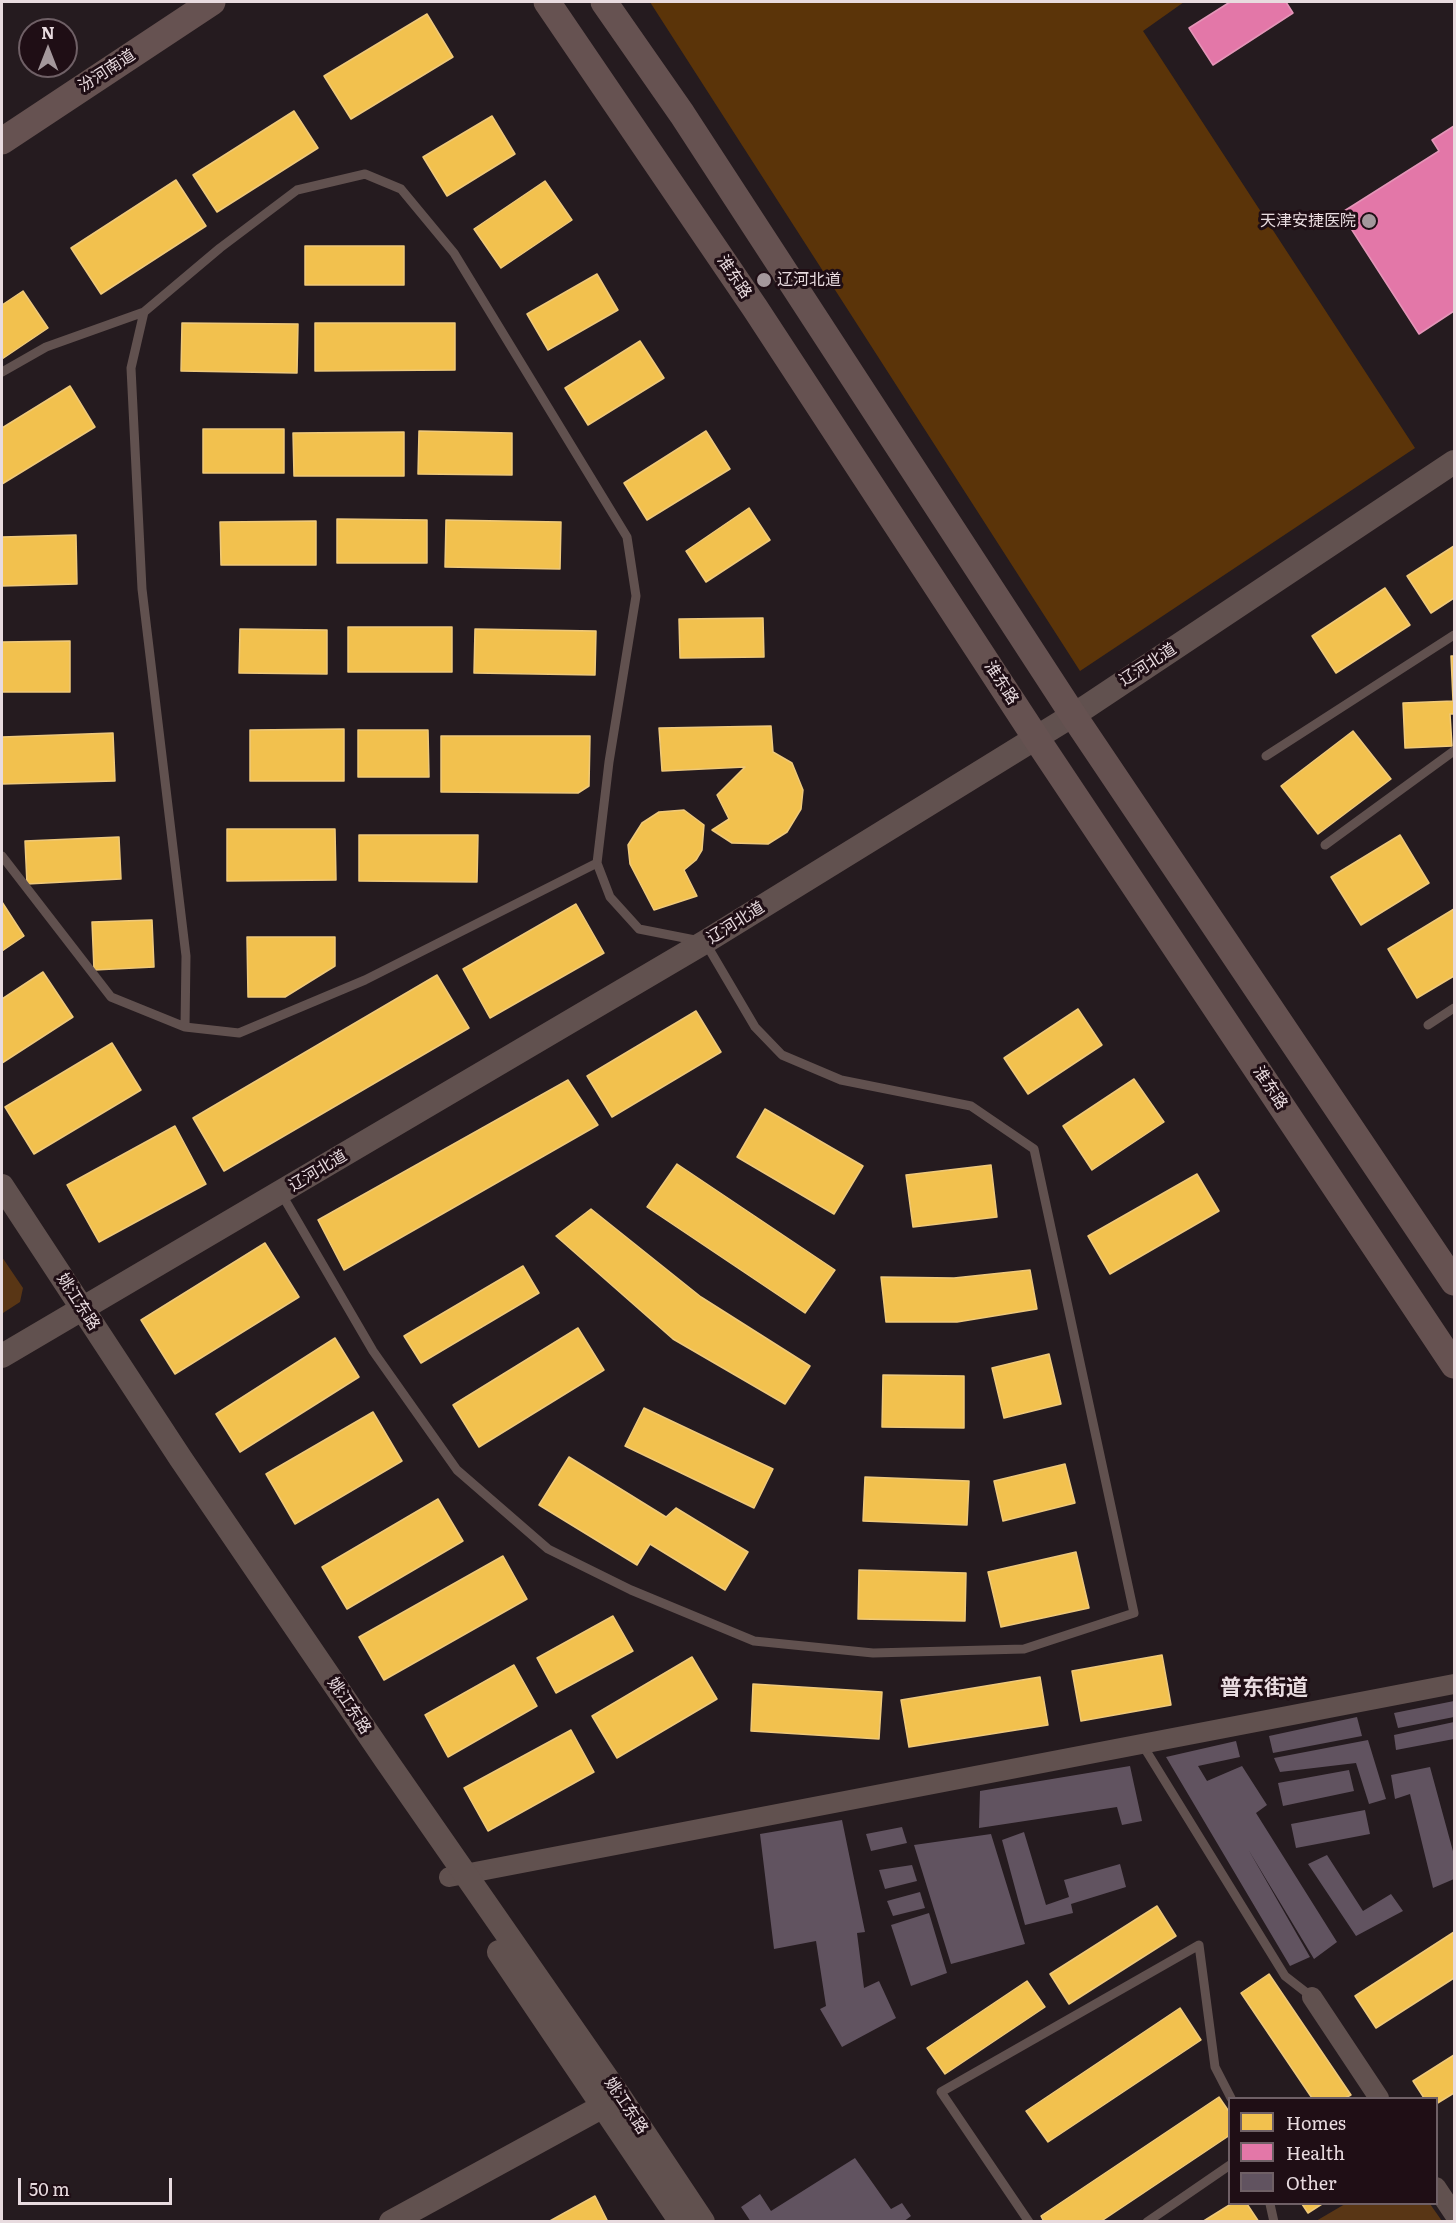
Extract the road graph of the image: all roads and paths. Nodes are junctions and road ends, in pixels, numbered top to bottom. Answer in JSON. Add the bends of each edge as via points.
{"nodes":[{"id":1,"x":212,"y":2,"type":"edge"},
{"id":2,"x":547,"y":2,"type":"edge"},
{"id":3,"x":604,"y":2,"type":"edge"},
{"id":4,"x":2,"y":141,"type":"edge"},
{"id":5,"x":144,"y":312,"type":"junction"},
{"id":6,"x":2,"y":372,"type":"edge"},
{"id":7,"x":1455,"y":462,"type":"edge"},
{"id":8,"x":1455,"y":636,"type":"edge"},
{"id":9,"x":1073,"y":715,"type":"junction"},
{"id":10,"x":1036,"y":738,"type":"junction"},
{"id":11,"x":1455,"y":751,"type":"edge"},
{"id":12,"x":1266,"y":756,"type":"dead end"},
{"id":13,"x":1325,"y":845,"type":"dead end"},
{"id":14,"x":2,"y":856,"type":"edge"},
{"id":15,"x":597,"y":863,"type":"junction"},
{"id":16,"x":705,"y":942,"type":"junction"},
{"id":17,"x":1455,"y":1008,"type":"edge"},
{"id":18,"x":1428,"y":1025,"type":"dead end"},
{"id":19,"x":185,"y":1027,"type":"junction"},
{"id":20,"x":2,"y":1186,"type":"edge"},
{"id":21,"x":281,"y":1193,"type":"junction"},
{"id":22,"x":2,"y":1210,"type":"edge"},
{"id":23,"x":1455,"y":1282,"type":"edge"},
{"id":24,"x":76,"y":1313,"type":"junction"},
{"id":25,"x":2,"y":1356,"type":"edge"},
{"id":26,"x":1455,"y":1365,"type":"edge"},
{"id":27,"x":1455,"y":1684,"type":"edge"},
{"id":28,"x":1142,"y":1744,"type":"junction"},
{"id":29,"x":457,"y":1875,"type":"junction"},
{"id":30,"x":1312,"y":1997,"type":"joint"},
{"id":31,"x":1230,"y":2097,"type":"edge"},
{"id":32,"x":1377,"y":2097,"type":"edge"},
{"id":33,"x":612,"y":2101,"type":"junction"},
{"id":34,"x":1228,"y":2166,"type":"edge"},
{"id":35,"x":1438,"y":2188,"type":"edge"},
{"id":36,"x":1270,"y":2205,"type":"edge"},
{"id":37,"x":1455,"y":2214,"type":"edge"},
{"id":38,"x":391,"y":2222,"type":"edge"},
{"id":39,"x":681,"y":2222,"type":"edge"},
{"id":40,"x":703,"y":2222,"type":"edge"},
{"id":41,"x":1029,"y":2222,"type":"edge"},
{"id":42,"x":1147,"y":2222,"type":"edge"},
{"id":43,"x":1274,"y":2222,"type":"edge"}],
"edges":[{"from":1,"to":4,"type":"main road","name":"汾河南道"},
{"from":2,"to":10,"type":"main road","name":"淮东路","via":[[761,318]]},
{"from":3,"to":9,"type":"main road","via":[[682,114]]},
{"from":5,"to":6,"type":"lane","via":[[46,347]]},
{"from":5,"to":15,"type":"lane","via":[[297,190],[365,174],[401,189],[454,253],[627,537],[636,596]]},
{"from":5,"to":19,"type":"lane","via":[[131,368],[142,589],[186,956]]},
{"from":7,"to":9,"type":"street","name":"辽河北道"},
{"from":8,"to":12,"type":"lane"},
{"from":9,"to":10,"type":"street","name":"辽河北道"},
{"from":9,"to":23,"type":"main road"},
{"from":10,"to":16,"type":"street","name":"辽河北道"},
{"from":10,"to":26,"type":"main road","name":"淮东路"},
{"from":11,"to":13,"type":"lane"},
{"from":14,"to":19,"type":"lane","via":[[111,997]]},
{"from":15,"to":16,"type":"lane","via":[[610,897],[639,928]]},
{"from":15,"to":19,"type":"lane","via":[[364,980],[239,1033]]},
{"from":16,"to":21,"type":"street","name":"辽河北道"},
{"from":16,"to":21,"type":"lane","via":[[755,1027],[782,1055],[842,1080],[971,1106],[1034,1149],[1134,1613],[1024,1649],[873,1653],[754,1641],[631,1590],[548,1549],[457,1470],[373,1351]]},
{"from":17,"to":18,"type":"lane"},
{"from":20,"to":24,"type":"street","name":"姚江东路"},
{"from":21,"to":24,"type":"street","name":"辽河北道"},
{"from":22,"to":24,"type":"street","name":"姚江东路"},
{"from":24,"to":25,"type":"street","name":"辽河北道"},
{"from":24,"to":29,"type":"street","name":"姚江东路","via":[[181,1459]]},
{"from":27,"to":28,"type":"street"},
{"from":28,"to":29,"type":"street"},
{"from":28,"to":30,"type":"lane","via":[[1285,1976]]},
{"from":29,"to":33,"type":"street","name":"姚江东路"},
{"from":30,"to":32,"type":"street"},
{"from":31,"to":41,"type":"lane","via":[[1215,2067],[1199,1945],[941,2092]]},
{"from":33,"to":38,"type":"street"},
{"from":33,"to":39,"type":"street","name":"姚江东路"},
{"from":33,"to":40,"type":"street","name":"姚江东路"},
{"from":34,"to":42,"type":"lane"},
{"from":35,"to":37,"type":"street"},
{"from":36,"to":43,"type":"lane"}]}
